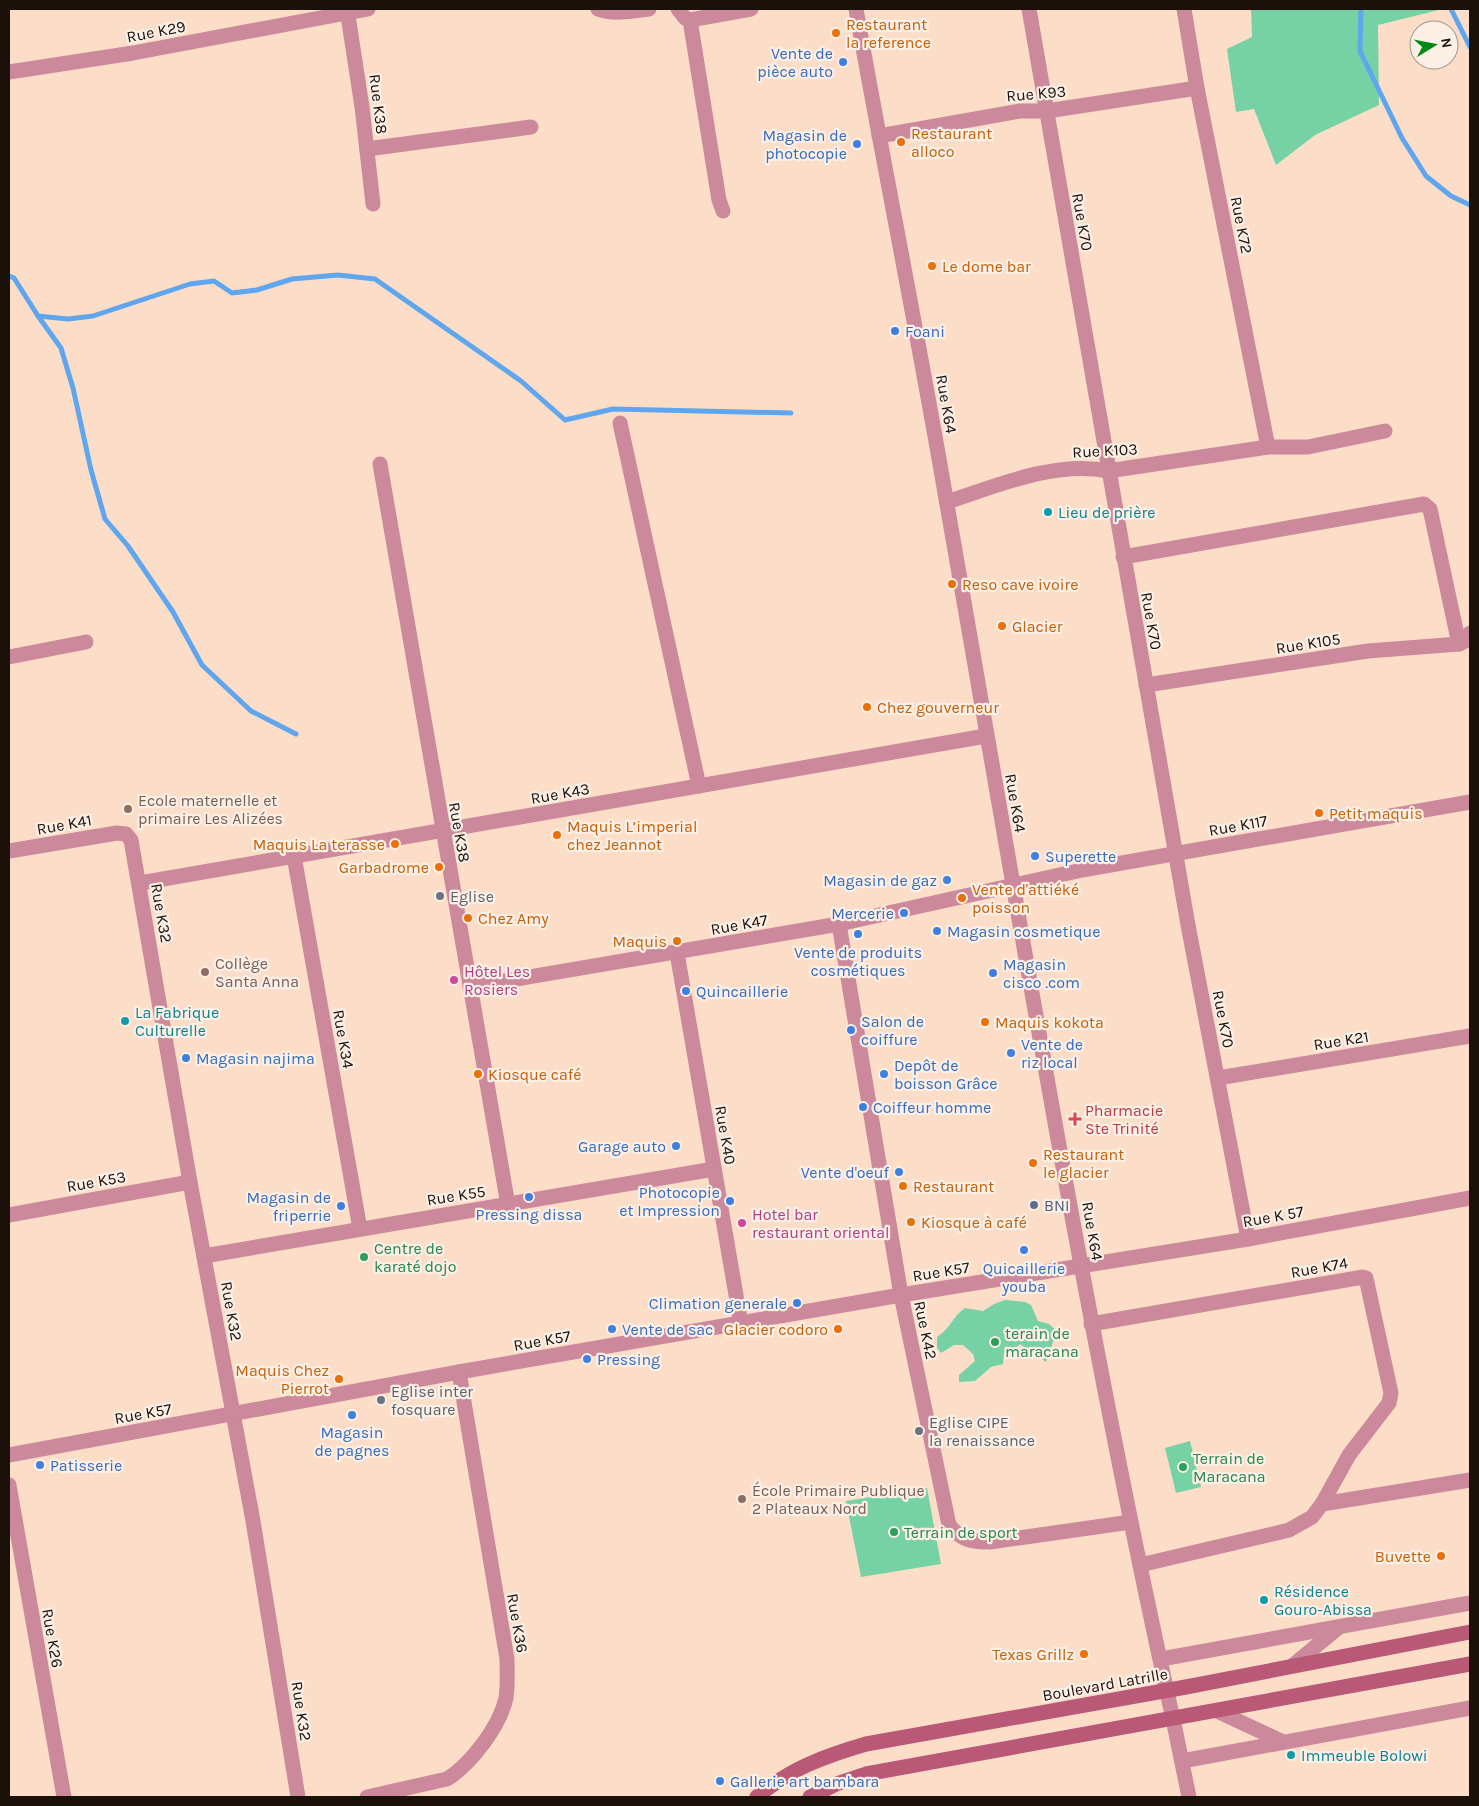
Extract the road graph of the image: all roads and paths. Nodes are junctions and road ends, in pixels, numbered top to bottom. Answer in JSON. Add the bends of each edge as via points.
{"nodes":[{"id":1,"x":368,"y":9,"type":"edge"},
{"id":2,"x":598,"y":9,"type":"edge"},
{"id":3,"x":649,"y":9,"type":"edge"},
{"id":4,"x":678,"y":9,"type":"edge"},
{"id":5,"x":751,"y":9,"type":"edge"},
{"id":6,"x":856,"y":9,"type":"edge"},
{"id":7,"x":1029,"y":9,"type":"edge"},
{"id":8,"x":1184,"y":9,"type":"edge"},
{"id":9,"x":347,"y":10,"type":"edge"},
{"id":10,"x":690,"y":20,"type":"junction"},
{"id":11,"x":9,"y":72,"type":"edge"},
{"id":12,"x":1197,"y":88,"type":"junction"},
{"id":13,"x":1046,"y":111,"type":"junction"},
{"id":14,"x":532,"y":127,"type":"dead end"},
{"id":15,"x":879,"y":136,"type":"junction"},
{"id":16,"x":367,"y":149,"type":"junction"},
{"id":17,"x":373,"y":204,"type":"dead end"},
{"id":18,"x":723,"y":211,"type":"dead end"},
{"id":19,"x":620,"y":423,"type":"dead end"},
{"id":20,"x":1385,"y":431,"type":"dead end"},
{"id":21,"x":1268,"y":447,"type":"junction"},
{"id":22,"x":380,"y":464,"type":"dead end"},
{"id":23,"x":1108,"y":471,"type":"junction"},
{"id":24,"x":947,"y":502,"type":"junction"},
{"id":25,"x":1123,"y":557,"type":"junction"},
{"id":26,"x":1465,"y":639,"type":"edge"},
{"id":27,"x":86,"y":642,"type":"dead end"},
{"id":28,"x":9,"y":657,"type":"edge"},
{"id":29,"x":1146,"y":685,"type":"junction"},
{"id":30,"x":986,"y":736,"type":"junction"},
{"id":31,"x":699,"y":786,"type":"junction"},
{"id":32,"x":1470,"y":802,"type":"edge"},
{"id":33,"x":442,"y":831,"type":"junction"},
{"id":34,"x":126,"y":834,"type":"joint"},
{"id":35,"x":9,"y":852,"type":"edge"},
{"id":36,"x":1176,"y":853,"type":"junction"},
{"id":37,"x":294,"y":856,"type":"junction"},
{"id":38,"x":140,"y":883,"type":"junction"},
{"id":39,"x":1013,"y":887,"type":"junction"},
{"id":40,"x":839,"y":924,"type":"junction"},
{"id":41,"x":677,"y":953,"type":"junction"},
{"id":42,"x":470,"y":987,"type":"junction"},
{"id":43,"x":1470,"y":1036,"type":"edge"},
{"id":44,"x":1218,"y":1078,"type":"junction"},
{"id":45,"x":714,"y":1169,"type":"junction"},
{"id":46,"x":190,"y":1182,"type":"junction"},
{"id":47,"x":1470,"y":1198,"type":"edge"},
{"id":48,"x":508,"y":1205,"type":"junction"},
{"id":49,"x":9,"y":1215,"type":"edge"},
{"id":50,"x":360,"y":1228,"type":"junction"},
{"id":51,"x":1248,"y":1239,"type":"junction"},
{"id":52,"x":204,"y":1256,"type":"junction"},
{"id":53,"x":1082,"y":1266,"type":"junction"},
{"id":54,"x":901,"y":1295,"type":"junction"},
{"id":55,"x":741,"y":1324,"type":"junction"},
{"id":56,"x":1091,"y":1324,"type":"junction"},
{"id":57,"x":458,"y":1372,"type":"junction"},
{"id":58,"x":232,"y":1414,"type":"junction"},
{"id":59,"x":9,"y":1455,"type":"edge"},
{"id":60,"x":1470,"y":1480,"type":"edge"},
{"id":61,"x":9,"y":1485,"type":"edge"},
{"id":62,"x":1322,"y":1504,"type":"junction"},
{"id":63,"x":1131,"y":1522,"type":"junction"},
{"id":64,"x":1140,"y":1565,"type":"junction"},
{"id":65,"x":1470,"y":1603,"type":"edge"},
{"id":66,"x":1340,"y":1627,"type":"junction"},
{"id":67,"x":1470,"y":1632,"type":"edge"},
{"id":68,"x":1161,"y":1659,"type":"junction"},
{"id":69,"x":1470,"y":1664,"type":"edge"},
{"id":70,"x":1292,"y":1666,"type":"junction"},
{"id":71,"x":1167,"y":1690,"type":"junction"},
{"id":72,"x":1470,"y":1708,"type":"edge"},
{"id":73,"x":1217,"y":1711,"type":"junction"},
{"id":74,"x":1173,"y":1720,"type":"junction"},
{"id":75,"x":1283,"y":1742,"type":"junction"},
{"id":76,"x":1182,"y":1761,"type":"junction"},
{"id":77,"x":64,"y":1797,"type":"edge"},
{"id":78,"x":298,"y":1797,"type":"edge"},
{"id":79,"x":367,"y":1797,"type":"edge"},
{"id":80,"x":757,"y":1797,"type":"edge"},
{"id":81,"x":810,"y":1797,"type":"edge"},
{"id":82,"x":1189,"y":1797,"type":"edge"}],
"edges":[{"from":1,"to":9,"type":"street","name":"Rue K29"},
{"from":2,"to":3,"type":"street","via":[[608,12]]},
{"from":4,"to":10,"type":"street"},
{"from":5,"to":10,"type":"street"},
{"from":6,"to":15,"type":"street","name":"Rue K64"},
{"from":7,"to":13,"type":"street","name":"Rue K70"},
{"from":8,"to":12,"type":"street","name":"Rue K72"},
{"from":9,"to":11,"type":"street","name":"Rue K29","via":[[133,54]]},
{"from":9,"to":16,"type":"street","name":"Rue K38"},
{"from":10,"to":18,"type":"street"},
{"from":12,"to":13,"type":"street","name":"Rue K93"},
{"from":12,"to":21,"type":"street","name":"Rue K72"},
{"from":13,"to":15,"type":"street","name":"Rue K93","via":[[1020,110]]},
{"from":13,"to":23,"type":"street","name":"Rue K70"},
{"from":14,"to":16,"type":"street"},
{"from":15,"to":24,"type":"street","name":"Rue K64"},
{"from":16,"to":17,"type":"street","name":"Rue K38"},
{"from":19,"to":31,"type":"street"},
{"from":20,"to":21,"type":"street","name":"Rue K103","via":[[1308,447]]},
{"from":21,"to":23,"type":"street","name":"Rue K103"},
{"from":22,"to":33,"type":"street","name":"Rue K38"},
{"from":23,"to":24,"type":"street","name":"Rue K103","via":[[1072,469],[1045,474]]},
{"from":23,"to":25,"type":"street","name":"Rue K70"},
{"from":24,"to":30,"type":"street","name":"Rue K64"},
{"from":25,"to":26,"type":"street","via":[[1424,504],[1430,510]]},
{"from":25,"to":29,"type":"street","name":"Rue K70"},
{"from":26,"to":29,"type":"street","name":"Rue K105"},
{"from":27,"to":28,"type":"street"},
{"from":29,"to":36,"type":"street","name":"Rue K70"},
{"from":30,"to":31,"type":"street","name":"Rue K43"},
{"from":30,"to":39,"type":"street","name":"Rue K64"},
{"from":31,"to":33,"type":"street","name":"Rue K43"},
{"from":32,"to":36,"type":"street","name":"Rue K117"},
{"from":33,"to":37,"type":"street","name":"Rue K43"},
{"from":33,"to":42,"type":"street","name":"Rue K38"},
{"from":34,"to":35,"type":"street","name":"Rue K41"},
{"from":34,"to":38,"type":"street","name":"Rue K32","via":[[131,840]]},
{"from":36,"to":39,"type":"street","name":"Rue K117","via":[[1082,870]]},
{"from":36,"to":44,"type":"street","name":"Rue K70"},
{"from":37,"to":38,"type":"street","name":"Rue K43"},
{"from":37,"to":50,"type":"street","name":"Rue K34"},
{"from":38,"to":46,"type":"street","name":"Rue K32"},
{"from":39,"to":40,"type":"street","name":"Rue K47"},
{"from":39,"to":53,"type":"street","name":"Rue K64"},
{"from":40,"to":41,"type":"street","name":"Rue K47"},
{"from":40,"to":54,"type":"street","name":"Rue K42"},
{"from":41,"to":42,"type":"street","name":"Rue K47"},
{"from":41,"to":45,"type":"street","name":"Rue K40"},
{"from":42,"to":48,"type":"street","name":"Rue K38"},
{"from":43,"to":44,"type":"street","name":"Rue K21"},
{"from":44,"to":51,"type":"street","name":"Rue K70"},
{"from":45,"to":48,"type":"street","name":"Rue K55"},
{"from":45,"to":55,"type":"street","name":"Rue K40"},
{"from":46,"to":49,"type":"street","name":"Rue K53"},
{"from":46,"to":52,"type":"street","name":"Rue K32"},
{"from":47,"to":51,"type":"street","name":"Rue K 57"},
{"from":48,"to":50,"type":"street","name":"Rue K55"},
{"from":50,"to":52,"type":"street","name":"Rue K55"},
{"from":51,"to":53,"type":"street","name":"Rue K 57"},
{"from":52,"to":58,"type":"street","name":"Rue K32"},
{"from":53,"to":54,"type":"street","name":"Rue K57"},
{"from":53,"to":56,"type":"street","name":"Rue K64"},
{"from":54,"to":55,"type":"street","name":"Rue K57"},
{"from":54,"to":63,"type":"street","name":"Rue K42","via":[[949,1525],[958,1536],[972,1542],[990,1542]]},
{"from":55,"to":57,"type":"street","name":"Rue K57"},
{"from":56,"to":62,"type":"street","name":"Rue K74","via":[[1366,1278],[1390,1397],[1349,1455]]},
{"from":56,"to":63,"type":"street","name":"Rue K64"},
{"from":57,"to":58,"type":"street","name":"Rue K57"},
{"from":57,"to":79,"type":"street","name":"Rue K36","via":[[507,1659],[505,1701],[488,1736],[458,1772],[447,1779]]},
{"from":58,"to":59,"type":"street","name":"Rue K57"},
{"from":58,"to":78,"type":"street","name":"Rue K32","via":[[267,1599]]},
{"from":60,"to":62,"type":"street"},
{"from":61,"to":77,"type":"street","name":"Rue K26"},
{"from":62,"to":64,"type":"street","via":[[1312,1517],[1289,1530]]},
{"from":63,"to":64,"type":"street","name":"Rue K64"},
{"from":64,"to":68,"type":"street","name":"Rue K64"},
{"from":65,"to":66,"type":"street"},
{"from":66,"to":68,"type":"street"},
{"from":66,"to":70,"type":"street"},
{"from":67,"to":70,"type":"main road","name":"Boulevard Latrille"},
{"from":68,"to":71,"type":"street","name":"Rue K64"},
{"from":69,"to":73,"type":"main road"},
{"from":70,"to":71,"type":"main road","name":"Boulevard Latrille"},
{"from":71,"to":74,"type":"street","name":"Rue K64"},
{"from":71,"to":80,"type":"main road","name":"Boulevard Latrille","via":[[866,1744],[798,1767]]},
{"from":72,"to":75,"type":"street"},
{"from":73,"to":74,"type":"main road"},
{"from":73,"to":75,"type":"street"},
{"from":74,"to":76,"type":"street","name":"Rue K64"},
{"from":74,"to":81,"type":"main road","via":[[866,1774]]},
{"from":75,"to":76,"type":"street"},
{"from":76,"to":82,"type":"street","name":"Rue K64"}]}
